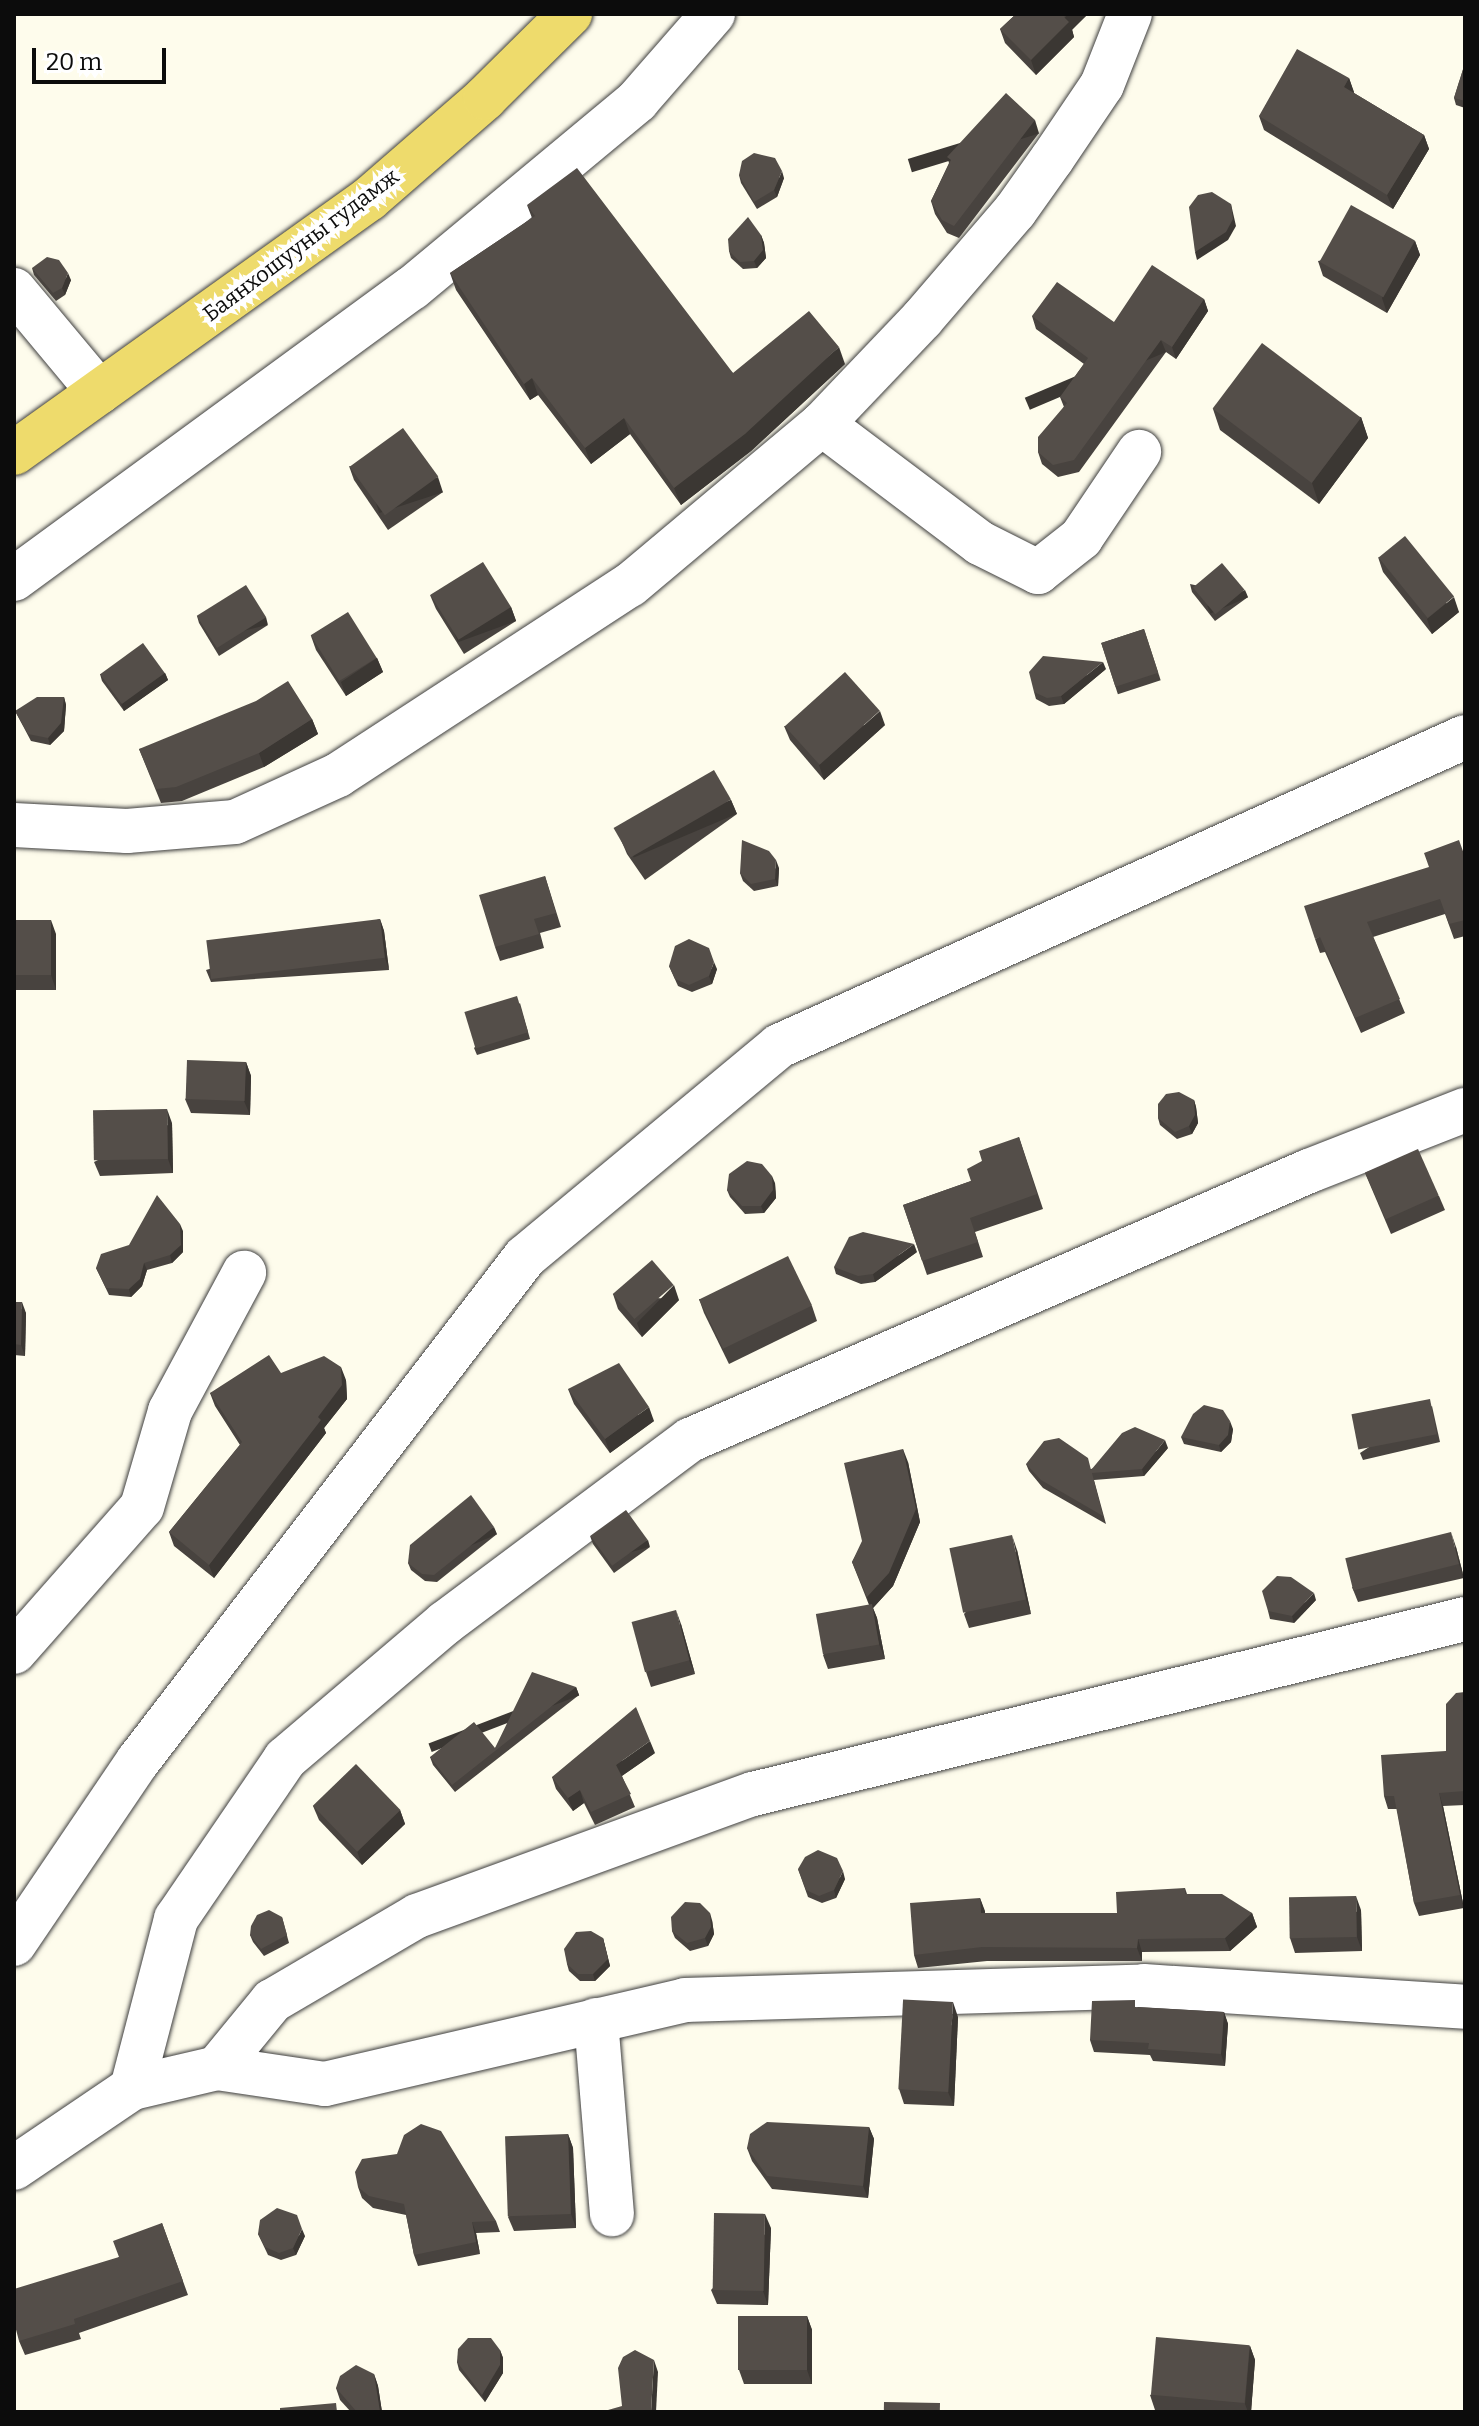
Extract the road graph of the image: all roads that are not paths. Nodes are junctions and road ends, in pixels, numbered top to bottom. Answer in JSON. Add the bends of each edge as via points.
{"nodes":[{"id":1,"x":570,"y":14,"type":"edge"},
{"id":2,"x":713,"y":14,"type":"edge"},
{"id":3,"x":1130,"y":14,"type":"edge"},
{"id":4,"x":14,"y":290,"type":"edge"},
{"id":5,"x":99,"y":392,"type":"junction"},
{"id":6,"x":822,"y":424,"type":"junction"},
{"id":7,"x":1139,"y":452,"type":"dead end"},
{"id":8,"x":14,"y":453,"type":"edge"},
{"id":9,"x":14,"y":579,"type":"edge"},
{"id":10,"x":1465,"y":737,"type":"edge"},
{"id":11,"x":14,"y":825,"type":"edge"},
{"id":12,"x":1465,"y":1110,"type":"edge"},
{"id":13,"x":244,"y":1273,"type":"dead end"},
{"id":14,"x":1465,"y":1619,"type":"edge"},
{"id":15,"x":14,"y":1652,"type":"edge"},
{"id":16,"x":14,"y":1944,"type":"edge"},
{"id":17,"x":1465,"y":2007,"type":"edge"},
{"id":18,"x":596,"y":2020,"type":"junction"},
{"id":19,"x":217,"y":2068,"type":"junction"},
{"id":20,"x":132,"y":2088,"type":"junction"},
{"id":21,"x":14,"y":2168,"type":"edge"},
{"id":22,"x":612,"y":2214,"type":"dead end"}],
"edges":[{"from":1,"to":5,"type":"main road","name":"Баянхошууны гудамж","via":[[485,98],[369,199]]},
{"from":2,"to":9,"type":"street","via":[[637,101],[412,288]]},
{"from":3,"to":6,"type":"street","via":[[1102,85],[1015,211]]},
{"from":4,"to":5,"type":"street"},
{"from":5,"to":8,"type":"main road","name":"Баянхошууны гудамж"},
{"from":6,"to":7,"type":"street","via":[[980,543],[1038,572],[1081,538]]},
{"from":6,"to":11,"type":"street","via":[[630,585],[338,775],[235,822],[127,831]]},
{"from":10,"to":16,"type":"street","via":[[779,1046],[525,1257],[138,1761]]},
{"from":12,"to":20,"type":"street","via":[[1309,1171],[690,1440],[445,1623],[285,1759],[176,1919]]},
{"from":13,"to":15,"type":"street","via":[[170,1411],[142,1507]]},
{"from":14,"to":19,"type":"street","via":[[738,1799],[417,1916],[272,2001]]},
{"from":17,"to":18,"type":"street","via":[[1144,1986],[685,2000]]},
{"from":18,"to":19,"type":"street","via":[[325,2084]]},
{"from":18,"to":22,"type":"street"},
{"from":19,"to":20,"type":"street"},
{"from":20,"to":21,"type":"street"}]}
